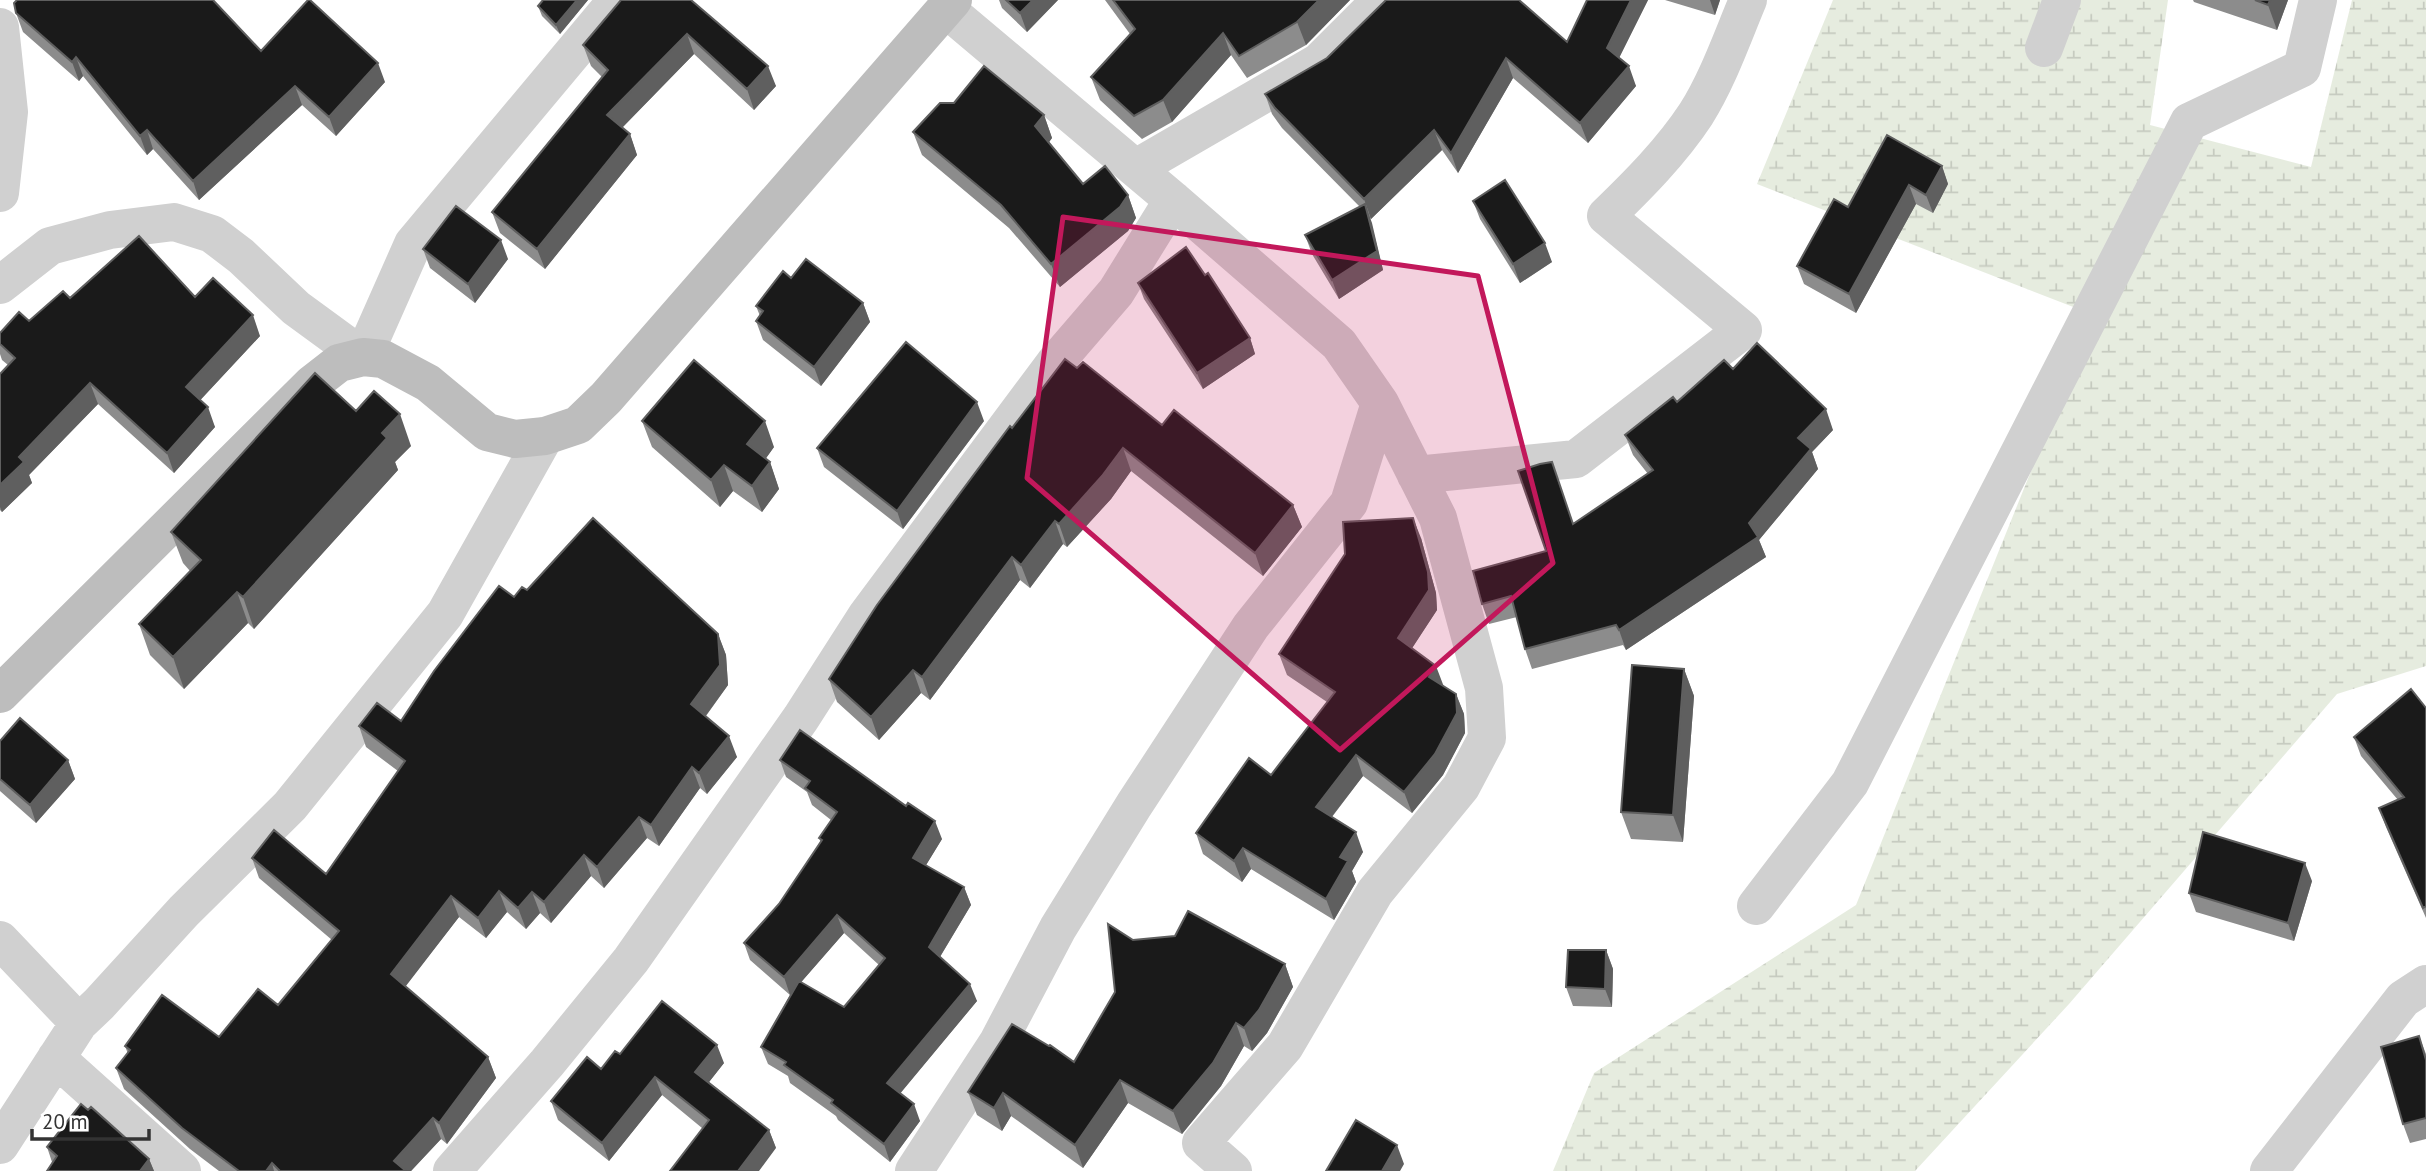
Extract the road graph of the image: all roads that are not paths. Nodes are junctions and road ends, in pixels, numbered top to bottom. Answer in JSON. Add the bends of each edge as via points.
{"nodes":[{"id":1,"x":617,"y":0,"type":"edge"},
{"id":2,"x":1381,"y":0,"type":"edge"},
{"id":3,"x":1748,"y":0,"type":"edge"},
{"id":4,"x":2062,"y":0,"type":"edge"},
{"id":5,"x":2318,"y":0,"type":"edge"},
{"id":6,"x":950,"y":4,"type":"edge"},
{"id":7,"x":0,"y":27,"type":"edge"},
{"id":8,"x":2044,"y":48,"type":"dead end"},
{"id":9,"x":1136,"y":168,"type":"junction"},
{"id":10,"x":0,"y":193,"type":"edge"},
{"id":11,"x":1173,"y":200,"type":"junction"},
{"id":12,"x":0,"y":285,"type":"edge"},
{"id":13,"x":363,"y":357,"type":"junction"},
{"id":14,"x":1380,"y":403,"type":"junction"},
{"id":15,"x":545,"y":436,"type":"junction"},
{"id":16,"x":1416,"y":475,"type":"junction"},
{"id":17,"x":0,"y":694,"type":"edge"},
{"id":18,"x":1756,"y":906,"type":"dead end"},
{"id":19,"x":0,"y":940,"type":"edge"},
{"id":20,"x":2426,"y":984,"type":"edge"},
{"id":21,"x":79,"y":1023,"type":"junction"},
{"id":22,"x":55,"y":1058,"type":"junction"},
{"id":23,"x":0,"y":1145,"type":"edge"},
{"id":24,"x":182,"y":1171,"type":"edge"},
{"id":25,"x":452,"y":1171,"type":"edge"},
{"id":26,"x":914,"y":1171,"type":"edge"},
{"id":27,"x":1234,"y":1171,"type":"edge"},
{"id":28,"x":2269,"y":1171,"type":"edge"}],
"edges":[{"from":1,"to":13,"type":"street","via":[[413,244]]},
{"from":2,"to":9,"type":"street","via":[[1319,62]]},
{"from":3,"to":16,"type":"street","via":[[1697,113],[1668,151],[1605,216],[1744,330],[1576,458]]},
{"from":4,"to":8,"type":"street"},
{"from":5,"to":18,"type":"street","via":[[2302,68],[2189,122],[1850,783]]},
{"from":6,"to":9,"type":"street"},
{"from":6,"to":15,"type":"street","via":[[606,398],[578,425]]},
{"from":7,"to":10,"type":"street","via":[[9,111]]},
{"from":9,"to":11,"type":"street"},
{"from":11,"to":14,"type":"street","via":[[1339,344]]},
{"from":11,"to":25,"type":"street","via":[[1116,292],[1054,363],[867,615],[631,960]]},
{"from":12,"to":13,"type":"street","via":[[50,246],[110,230],[174,222],[212,234],[296,308]]},
{"from":13,"to":15,"type":"street","via":[[383,359],[428,383],[487,432],[515,439]]},
{"from":13,"to":17,"type":"street","via":[[338,363],[312,384]]},
{"from":14,"to":16,"type":"street"},
{"from":14,"to":26,"type":"street","via":[[1349,503],[1251,626],[1134,805],[1058,928],[998,1042]]},
{"from":15,"to":21,"type":"street","via":[[445,614],[290,806]]},
{"from":16,"to":27,"type":"street","via":[[1438,518],[1474,645],[1487,738],[1461,787],[1375,892],[1285,1046],[1200,1143]]},
{"from":19,"to":21,"type":"street"},
{"from":20,"to":28,"type":"street","via":[[2403,999]]},
{"from":21,"to":22,"type":"street"},
{"from":22,"to":23,"type":"street"},
{"from":22,"to":24,"type":"street"}]}
